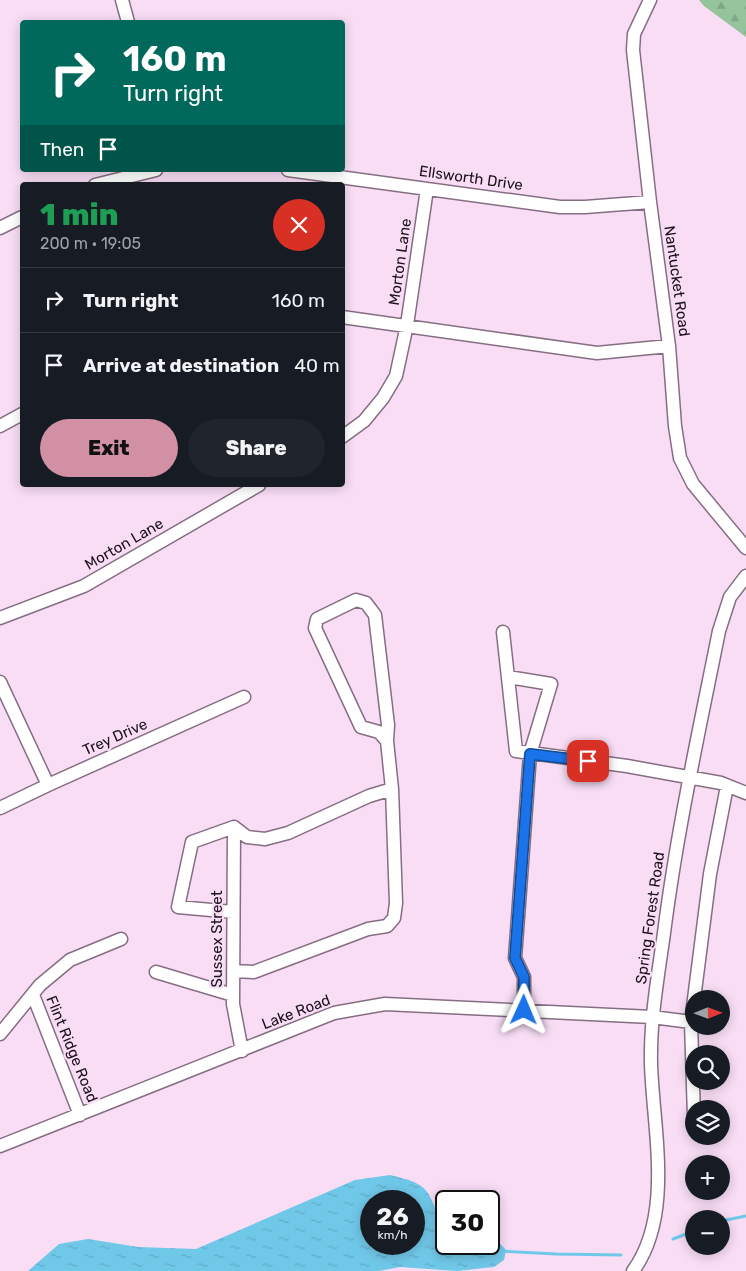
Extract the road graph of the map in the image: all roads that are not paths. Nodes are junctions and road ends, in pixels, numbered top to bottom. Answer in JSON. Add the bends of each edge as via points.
{"nodes":[{"id":1,"x":122,"y":0,"type":"edge"},
{"id":2,"x":650,"y":0,"type":"edge"},
{"id":3,"x":127,"y":20,"type":"edge"},
{"id":4,"x":148,"y":172,"type":"edge"},
{"id":5,"x":303,"y":172,"type":"edge"},
{"id":6,"x":107,"y":182,"type":"edge"},
{"id":7,"x":427,"y":189,"type":"junction"},
{"id":8,"x":650,"y":202,"type":"junction"},
{"id":9,"x":20,"y":218,"type":"edge"},
{"id":10,"x":0,"y":228,"type":"edge"},
{"id":11,"x":345,"y":317,"type":"edge"},
{"id":12,"x":407,"y":326,"type":"junction"},
{"id":13,"x":669,"y":346,"type":"junction"},
{"id":14,"x":20,"y":415,"type":"edge"},
{"id":15,"x":0,"y":426,"type":"edge"},
{"id":16,"x":345,"y":435,"type":"edge"},
{"id":17,"x":256,"y":487,"type":"edge"},
{"id":18,"x":746,"y":548,"type":"edge"},
{"id":19,"x":746,"y":576,"type":"edge"},
{"id":20,"x":0,"y":618,"type":"edge"},
{"id":21,"x":503,"y":632,"type":"dead end"},
{"id":22,"x":508,"y":677,"type":"junction"},
{"id":23,"x":0,"y":682,"type":"edge"},
{"id":24,"x":244,"y":697,"type":"dead end"},
{"id":25,"x":387,"y":741,"type":"junction"},
{"id":26,"x":530,"y":754,"type":"junction"},
{"id":27,"x":690,"y":778,"type":"junction"},
{"id":28,"x":48,"y":785,"type":"junction"},
{"id":29,"x":727,"y":786,"type":"junction"},
{"id":30,"x":392,"y":789,"type":"junction"},
{"id":31,"x":746,"y":793,"type":"edge"},
{"id":32,"x":0,"y":808,"type":"edge"},
{"id":33,"x":234,"y":827,"type":"junction"},
{"id":34,"x":233,"y":912,"type":"junction"},
{"id":35,"x":121,"y":939,"type":"dead end"},
{"id":36,"x":233,"y":971,"type":"junction"},
{"id":37,"x":156,"y":972,"type":"dead end"},
{"id":38,"x":695,"y":990,"type":"edge"},
{"id":39,"x":33,"y":995,"type":"junction"},
{"id":40,"x":233,"y":995,"type":"junction"},
{"id":41,"x":524,"y":1010,"type":"junction"},
{"id":42,"x":652,"y":1017,"type":"junction"},
{"id":43,"x":685,"y":1021,"type":"edge"},
{"id":44,"x":0,"y":1034,"type":"edge"},
{"id":45,"x":691,"y":1035,"type":"edge"},
{"id":46,"x":242,"y":1051,"type":"junction"},
{"id":47,"x":693,"y":1100,"type":"edge"},
{"id":48,"x":80,"y":1115,"type":"junction"},
{"id":49,"x":0,"y":1146,"type":"edge"},
{"id":50,"x":633,"y":1271,"type":"edge"}],
"edges":[{"from":1,"to":3,"type":"street"},
{"from":2,"to":8,"type":"street","name":"Nantucket Road","via":[[634,34],[633,50]]},
{"from":4,"to":6,"type":"street"},
{"from":5,"to":7,"type":"street","name":"Ellsworth Drive"},
{"from":7,"to":8,"type":"street","name":"Ellsworth Drive","via":[[560,207]]},
{"from":7,"to":12,"type":"street","name":"Morton Lane"},
{"from":8,"to":13,"type":"street","name":"Nantucket Road"},
{"from":9,"to":10,"type":"street"},
{"from":11,"to":12,"type":"street"},
{"from":12,"to":13,"type":"street","via":[[597,353]]},
{"from":12,"to":16,"type":"street","name":"Morton Lane","via":[[396,376],[364,422]]},
{"from":13,"to":18,"type":"street","name":"Nantucket Road","via":[[680,458],[693,484]]},
{"from":14,"to":15,"type":"street"},
{"from":17,"to":20,"type":"street","name":"Morton Lane","via":[[84,586]]},
{"from":19,"to":27,"type":"street","name":"Spring Forest Road","via":[[730,597],[719,631]]},
{"from":21,"to":22,"type":"street"},
{"from":22,"to":26,"type":"street","via":[[516,751]]},
{"from":22,"to":26,"type":"street","via":[[551,684]]},
{"from":23,"to":28,"type":"street"},
{"from":24,"to":28,"type":"street","name":"Trey Drive"},
{"from":25,"to":25,"type":"street","via":[[379,732],[361,727],[315,628],[317,619],[356,600],[366,603],[375,615],[388,725]]},
{"from":25,"to":30,"type":"street"},
{"from":26,"to":27,"type":"street"},
{"from":26,"to":41,"type":"street","via":[[515,958],[524,977]]},
{"from":27,"to":29,"type":"street"},
{"from":27,"to":42,"type":"street","name":"Spring Forest Road","via":[[674,857]]},
{"from":28,"to":32,"type":"street","name":"Trey Drive"},
{"from":29,"to":31,"type":"street"},
{"from":29,"to":38,"type":"street","via":[[710,874]]},
{"from":30,"to":33,"type":"street","via":[[369,796],[288,833],[265,839],[247,837]]},
{"from":30,"to":36,"type":"street","via":[[394,918],[387,926],[368,929],[254,972]]},
{"from":33,"to":34,"type":"street","name":"Sussex Street"},
{"from":33,"to":34,"type":"street","via":[[192,842],[178,907]]},
{"from":34,"to":36,"type":"street","name":"Sussex Street"},
{"from":35,"to":39,"type":"street","name":"Flint Ridge Road","via":[[70,960]]},
{"from":36,"to":40,"type":"street","name":"Sussex Street"},
{"from":37,"to":40,"type":"street"},
{"from":39,"to":44,"type":"street","name":"Flint Ridge Road"},
{"from":39,"to":48,"type":"street","name":"Flint Ridge Road"},
{"from":40,"to":46,"type":"street","name":"Sussex Street"},
{"from":41,"to":42,"type":"street","name":"Lake Road"},
{"from":41,"to":46,"type":"street","name":"Lake Road","via":[[385,1004],[334,1013]]},
{"from":42,"to":43,"type":"street","name":"Lake Road"},
{"from":42,"to":50,"type":"street","name":"Spring Forest Road","via":[[651,1063],[658,1199],[650,1238]]},
{"from":45,"to":47,"type":"street"},
{"from":46,"to":48,"type":"street","name":"Lake Road"},
{"from":48,"to":49,"type":"street","name":"Lake Road"}]}
